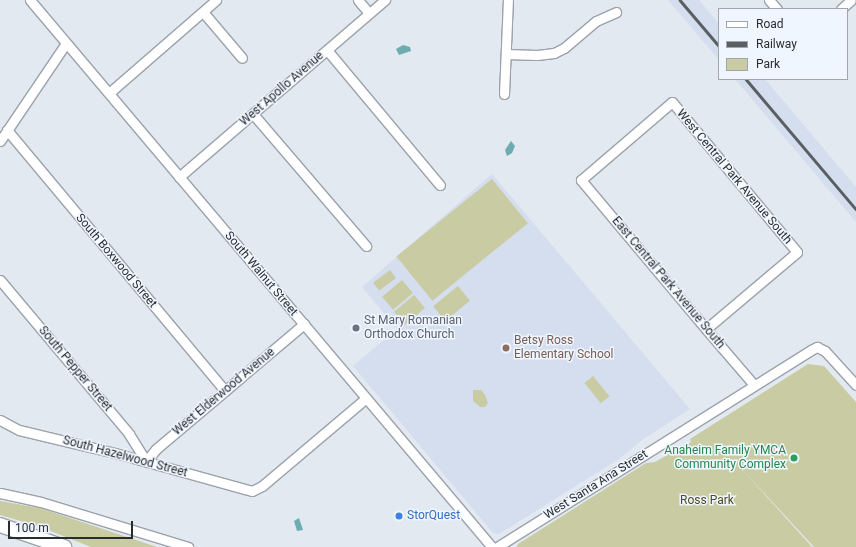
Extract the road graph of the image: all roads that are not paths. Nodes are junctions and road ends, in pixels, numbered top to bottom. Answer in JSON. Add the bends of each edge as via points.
{"nodes":[{"id":1,"x":30,"y":0,"type":"edge"},
{"id":2,"x":215,"y":0,"type":"edge"},
{"id":3,"x":358,"y":0,"type":"edge"},
{"id":4,"x":385,"y":0,"type":"edge"},
{"id":5,"x":508,"y":0,"type":"edge"},
{"id":6,"x":769,"y":0,"type":"edge"},
{"id":7,"x":851,"y":0,"type":"edge"},
{"id":8,"x":776,"y":8,"type":"edge"},
{"id":9,"x":842,"y":8,"type":"edge"},
{"id":10,"x":203,"y":12,"type":"junction"},
{"id":11,"x":616,"y":12,"type":"dead end"},
{"id":12,"x":369,"y":13,"type":"junction"},
{"id":13,"x":66,"y":43,"type":"junction"},
{"id":14,"x":327,"y":50,"type":"junction"},
{"id":15,"x":506,"y":54,"type":"junction"},
{"id":16,"x":242,"y":58,"type":"dead end"},
{"id":17,"x":109,"y":93,"type":"junction"},
{"id":18,"x":504,"y":94,"type":"dead end"},
{"id":19,"x":672,"y":102,"type":"joint"},
{"id":20,"x":253,"y":114,"type":"junction"},
{"id":21,"x":7,"y":130,"type":"junction"},
{"id":22,"x":0,"y":141,"type":"edge"},
{"id":23,"x":179,"y":177,"type":"junction"},
{"id":24,"x":440,"y":185,"type":"dead end"},
{"id":25,"x":366,"y":246,"type":"dead end"},
{"id":26,"x":0,"y":280,"type":"edge"},
{"id":27,"x":304,"y":324,"type":"junction"},
{"id":28,"x":706,"y":329,"type":"junction"},
{"id":29,"x":754,"y":385,"type":"junction"},
{"id":30,"x":856,"y":385,"type":"edge"},
{"id":31,"x":225,"y":391,"type":"junction"},
{"id":32,"x":366,"y":398,"type":"junction"},
{"id":33,"x":0,"y":420,"type":"edge"},
{"id":34,"x":146,"y":461,"type":"junction"},
{"id":35,"x":0,"y":493,"type":"edge"},
{"id":36,"x":0,"y":525,"type":"edge"},
{"id":37,"x":64,"y":547,"type":"edge"},
{"id":38,"x":188,"y":547,"type":"edge"},
{"id":39,"x":492,"y":547,"type":"edge"},
{"id":40,"x":497,"y":547,"type":"edge"}],
"edges":[{"from":1,"to":13,"type":"street","name":"South Walnut Street"},
{"from":2,"to":10,"type":"street"},
{"from":3,"to":12,"type":"street"},
{"from":4,"to":12,"type":"street","name":"West Apollo Avenue"},
{"from":5,"to":15,"type":"street"},
{"from":6,"to":8,"type":"street"},
{"from":7,"to":9,"type":"street"},
{"from":10,"to":16,"type":"street"},
{"from":10,"to":17,"type":"street"},
{"from":11,"to":15,"type":"street","via":[[596,21],[564,48],[554,53],[537,56]]},
{"from":12,"to":14,"type":"street","name":"West Apollo Avenue"},
{"from":13,"to":17,"type":"street","name":"South Walnut Street"},
{"from":13,"to":21,"type":"street"},
{"from":14,"to":20,"type":"street","name":"West Apollo Avenue"},
{"from":14,"to":24,"type":"street"},
{"from":15,"to":18,"type":"street"},
{"from":17,"to":23,"type":"street","name":"South Walnut Street"},
{"from":19,"to":28,"type":"street","name":"East Central Park Avenue South","via":[[581,180]]},
{"from":19,"to":28,"type":"street","name":"West Central Park Avenue South","via":[[797,252]]},
{"from":20,"to":23,"type":"street","name":"West Apollo Avenue"},
{"from":20,"to":25,"type":"street"},
{"from":21,"to":22,"type":"street"},
{"from":21,"to":31,"type":"street","name":"South Boxwood Street"},
{"from":23,"to":27,"type":"street","name":"South Walnut Street"},
{"from":26,"to":34,"type":"street","name":"South Pepper Street","via":[[129,434]]},
{"from":27,"to":31,"type":"street","name":"West Elderwood Avenue"},
{"from":27,"to":32,"type":"street","name":"South Walnut Street"},
{"from":28,"to":29,"type":"street","name":"East Central Park Avenue South"},
{"from":29,"to":30,"type":"street","name":"West Santa Ana Street","via":[[817,347],[825,351]]},
{"from":29,"to":40,"type":"street","name":"West Santa Ana Street"},
{"from":31,"to":34,"type":"street","name":"West Elderwood Avenue","via":[[156,449]]},
{"from":32,"to":34,"type":"street","name":"South Hazelwood Street","via":[[262,486],[252,491]]},
{"from":32,"to":39,"type":"street","name":"South Walnut Street"},
{"from":33,"to":34,"type":"street","name":"South Hazelwood Street","via":[[19,430]]},
{"from":35,"to":38,"type":"street","via":[[41,502]]},
{"from":36,"to":37,"type":"highway"}]}
